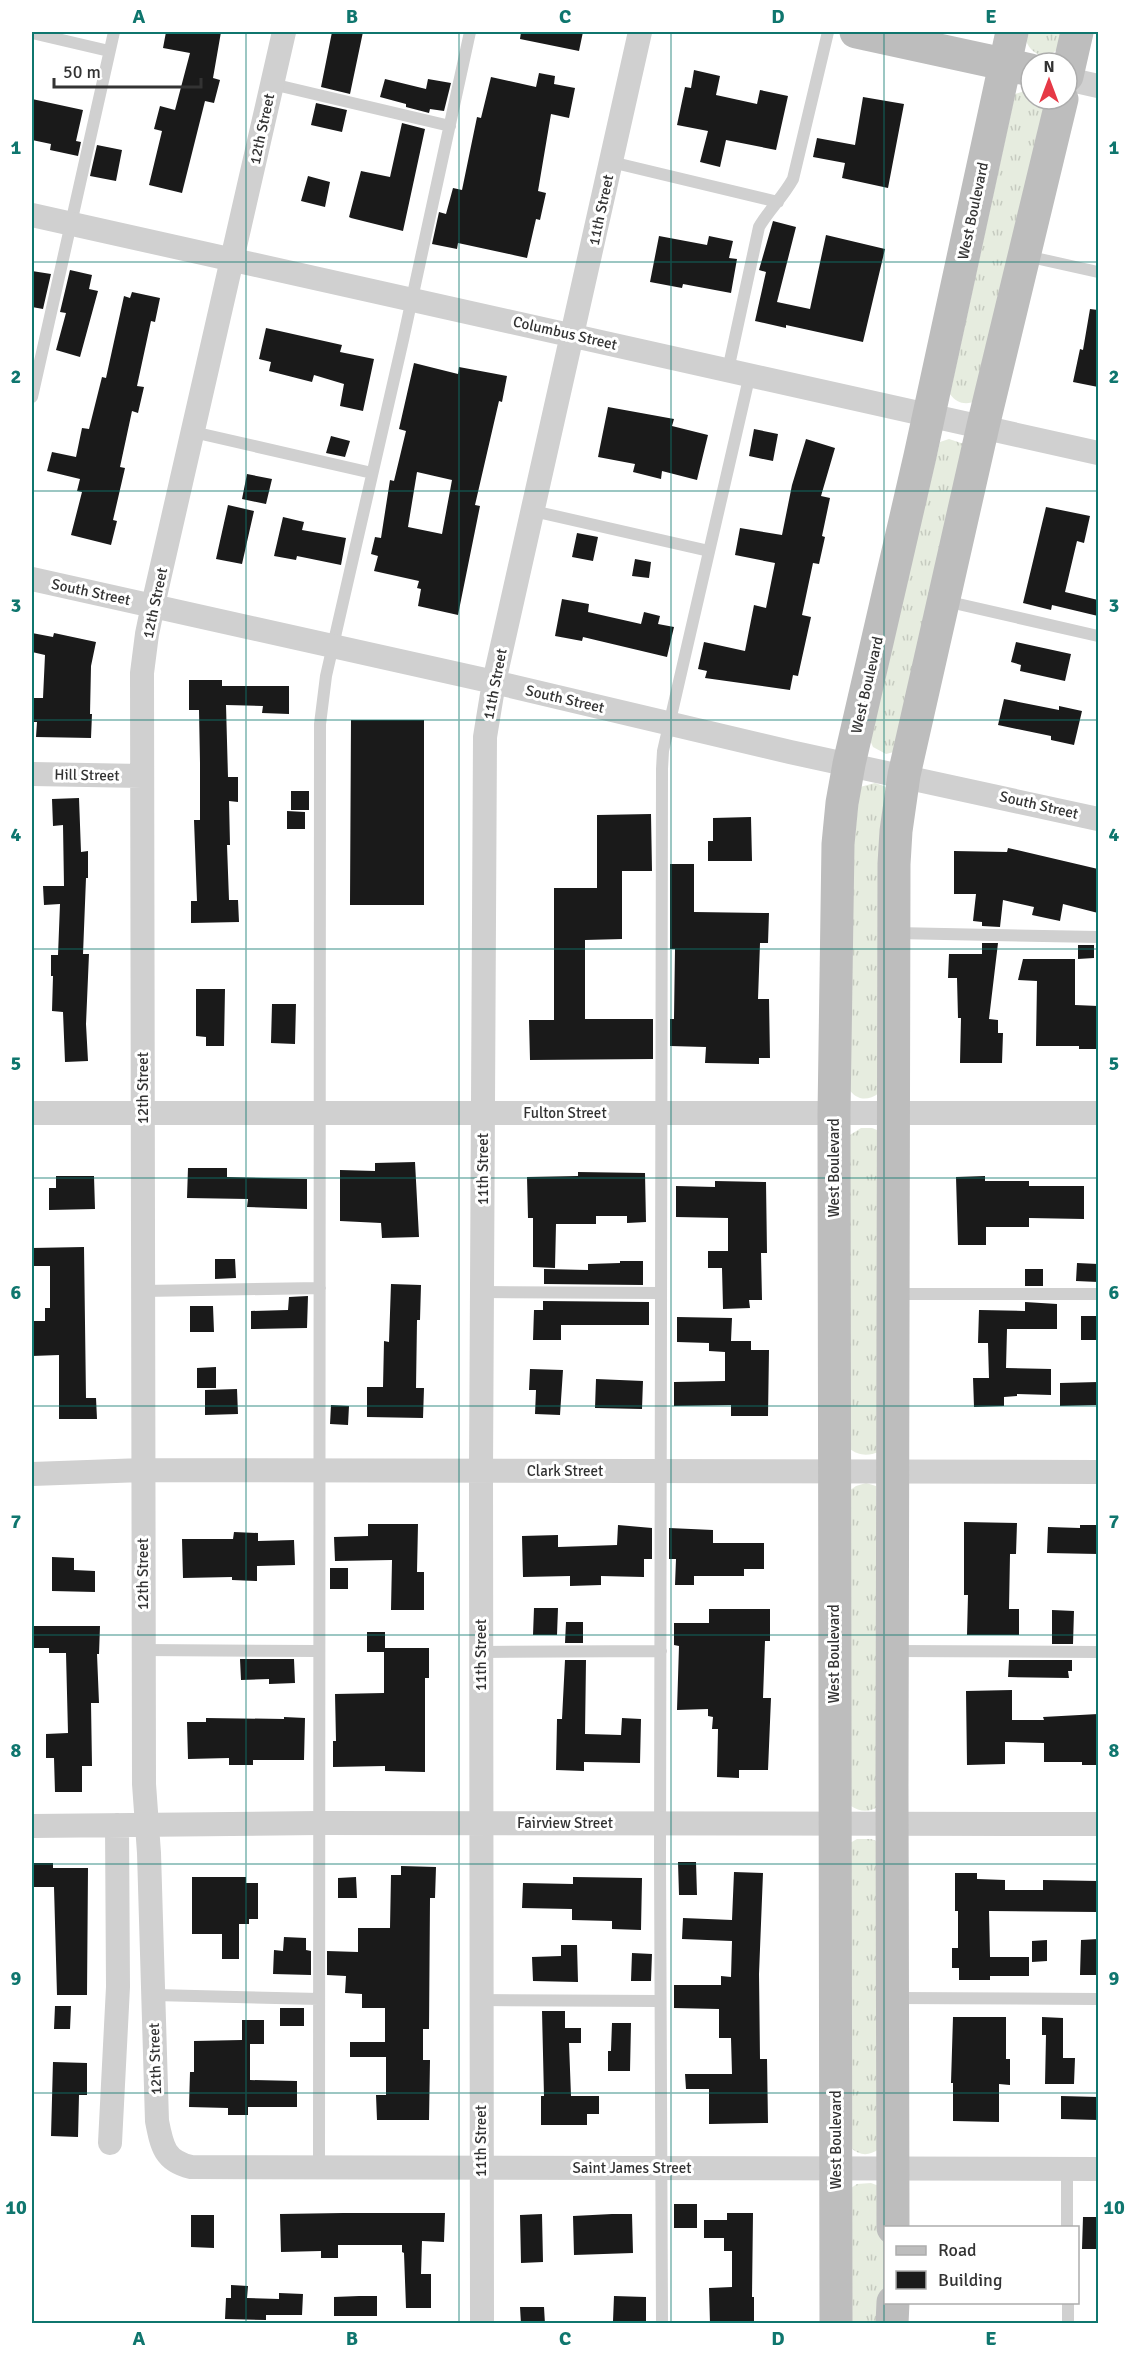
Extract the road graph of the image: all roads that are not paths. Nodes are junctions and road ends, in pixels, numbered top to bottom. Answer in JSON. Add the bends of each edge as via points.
{"nodes":[{"id":1,"x":114,"y":32,"type":"edge"},
{"id":2,"x":284,"y":32,"type":"edge"},
{"id":3,"x":470,"y":32,"type":"edge"},
{"id":4,"x":640,"y":32,"type":"edge"},
{"id":5,"x":828,"y":32,"type":"edge"},
{"id":6,"x":856,"y":32,"type":"edge"},
{"id":7,"x":1012,"y":32,"type":"edge"},
{"id":8,"x":1077,"y":32,"type":"edge"},
{"id":9,"x":32,"y":33,"type":"edge"},
{"id":10,"x":109,"y":51,"type":"junction"},
{"id":11,"x":1073,"y":51,"type":"edge"},
{"id":12,"x":1018,"y":67,"type":"edge"},
{"id":13,"x":1079,"y":80,"type":"edge"},
{"id":14,"x":272,"y":84,"type":"junction"},
{"id":15,"x":1098,"y":86,"type":"edge"},
{"id":16,"x":1059,"y":111,"type":"edge"},
{"id":17,"x":450,"y":126,"type":"junction"},
{"id":18,"x":611,"y":162,"type":"junction"},
{"id":19,"x":778,"y":202,"type":"junction"},
{"id":20,"x":32,"y":215,"type":"edge"},
{"id":21,"x":70,"y":223,"type":"junction"},
{"id":22,"x":1024,"y":255,"type":"junction"},
{"id":23,"x":233,"y":259,"type":"junction"},
{"id":24,"x":1098,"y":272,"type":"edge"},
{"id":25,"x":412,"y":299,"type":"junction"},
{"id":26,"x":573,"y":335,"type":"junction"},
{"id":27,"x":739,"y":372,"type":"junction"},
{"id":28,"x":32,"y":397,"type":"edge"},
{"id":29,"x":929,"y":415,"type":"junction"},
{"id":30,"x":983,"y":426,"type":"junction"},
{"id":31,"x":193,"y":432,"type":"junction"},
{"id":32,"x":1098,"y":453,"type":"edge"},
{"id":33,"x":372,"y":473,"type":"junction"},
{"id":34,"x":533,"y":511,"type":"junction"},
{"id":35,"x":709,"y":551,"type":"junction"},
{"id":36,"x":32,"y":579,"type":"edge"},
{"id":37,"x":944,"y":601,"type":"junction"},
{"id":38,"x":153,"y":605,"type":"junction"},
{"id":39,"x":1098,"y":636,"type":"edge"},
{"id":40,"x":333,"y":646,"type":"junction"},
{"id":41,"x":494,"y":682,"type":"junction"},
{"id":42,"x":669,"y":724,"type":"junction"},
{"id":43,"x":849,"y":764,"type":"junction"},
{"id":44,"x":32,"y":774,"type":"edge"},
{"id":45,"x":142,"y":776,"type":"junction"},
{"id":46,"x":904,"y":776,"type":"junction"},
{"id":47,"x":1098,"y":819,"type":"edge"},
{"id":48,"x":894,"y":933,"type":"junction"},
{"id":49,"x":1098,"y":937,"type":"edge"},
{"id":50,"x":144,"y":1112,"type":"junction"},
{"id":51,"x":483,"y":1112,"type":"junction"},
{"id":52,"x":32,"y":1113,"type":"edge"},
{"id":53,"x":660,"y":1113,"type":"junction"},
{"id":54,"x":893,"y":1113,"type":"junction"},
{"id":55,"x":1098,"y":1113,"type":"edge"},
{"id":56,"x":319,"y":1114,"type":"junction"},
{"id":57,"x":834,"y":1114,"type":"junction"},
{"id":58,"x":320,"y":1288,"type":"junction"},
{"id":59,"x":144,"y":1291,"type":"junction"},
{"id":60,"x":483,"y":1292,"type":"junction"},
{"id":61,"x":661,"y":1293,"type":"junction"},
{"id":62,"x":893,"y":1294,"type":"junction"},
{"id":63,"x":1098,"y":1294,"type":"edge"},
{"id":64,"x":143,"y":1470,"type":"junction"},
{"id":65,"x":481,"y":1470,"type":"junction"},
{"id":66,"x":321,"y":1471,"type":"junction"},
{"id":67,"x":661,"y":1471,"type":"junction"},
{"id":68,"x":835,"y":1472,"type":"junction"},
{"id":69,"x":893,"y":1472,"type":"junction"},
{"id":70,"x":1098,"y":1472,"type":"edge"},
{"id":71,"x":32,"y":1474,"type":"edge"},
{"id":72,"x":142,"y":1650,"type":"junction"},
{"id":73,"x":318,"y":1651,"type":"junction"},
{"id":74,"x":661,"y":1651,"type":"junction"},
{"id":75,"x":892,"y":1651,"type":"junction"},
{"id":76,"x":481,"y":1652,"type":"junction"},
{"id":77,"x":1098,"y":1652,"type":"edge"},
{"id":78,"x":891,"y":1822,"type":"junction"},
{"id":79,"x":318,"y":1823,"type":"junction"},
{"id":80,"x":480,"y":1823,"type":"junction"},
{"id":81,"x":660,"y":1823,"type":"junction"},
{"id":82,"x":834,"y":1823,"type":"junction"},
{"id":83,"x":1098,"y":1824,"type":"edge"},
{"id":84,"x":117,"y":1825,"type":"junction"},
{"id":85,"x":146,"y":1825,"type":"junction"},
{"id":86,"x":32,"y":1826,"type":"edge"},
{"id":87,"x":154,"y":1995,"type":"junction"},
{"id":88,"x":892,"y":1998,"type":"junction"},
{"id":89,"x":319,"y":1999,"type":"junction"},
{"id":90,"x":1098,"y":1999,"type":"edge"},
{"id":91,"x":480,"y":2000,"type":"junction"},
{"id":92,"x":660,"y":2001,"type":"junction"},
{"id":93,"x":110,"y":2143,"type":"dead end"},
{"id":94,"x":168,"y":2157,"type":"joint"},
{"id":95,"x":319,"y":2168,"type":"junction"},
{"id":96,"x":480,"y":2168,"type":"junction"},
{"id":97,"x":661,"y":2168,"type":"junction"},
{"id":98,"x":837,"y":2169,"type":"junction"},
{"id":99,"x":893,"y":2169,"type":"junction"},
{"id":100,"x":1067,"y":2169,"type":"junction"},
{"id":101,"x":1098,"y":2169,"type":"edge"},
{"id":102,"x":893,"y":2226,"type":"edge"},
{"id":103,"x":1068,"y":2226,"type":"edge"},
{"id":104,"x":892,"y":2304,"type":"edge"},
{"id":105,"x":1068,"y":2304,"type":"edge"},
{"id":106,"x":482,"y":2324,"type":"edge"},
{"id":107,"x":662,"y":2324,"type":"edge"},
{"id":108,"x":836,"y":2324,"type":"edge"},
{"id":109,"x":892,"y":2324,"type":"edge"},
{"id":110,"x":1068,"y":2324,"type":"edge"}],
"edges":[{"from":1,"to":10,"type":"lane"},
{"from":2,"to":14,"type":"street","name":"12th Street"},
{"from":3,"to":17,"type":"lane"},
{"from":4,"to":18,"type":"street","name":"11th Street"},
{"from":5,"to":19,"type":"lane","via":[[793,179]]},
{"from":6,"to":12,"type":"street"},
{"from":7,"to":12,"type":"street","name":"West Boulevard"},
{"from":8,"to":11,"type":"street"},
{"from":9,"to":10,"type":"lane"},
{"from":10,"to":21,"type":"lane"},
{"from":12,"to":29,"type":"street","name":"West Boulevard"},
{"from":13,"to":15,"type":"street"},
{"from":14,"to":17,"type":"lane"},
{"from":14,"to":23,"type":"street","name":"12th Street"},
{"from":16,"to":22,"type":"street"},
{"from":17,"to":25,"type":"lane"},
{"from":18,"to":19,"type":"lane"},
{"from":18,"to":26,"type":"street","name":"11th Street"},
{"from":19,"to":27,"type":"lane","via":[[759,227]]},
{"from":20,"to":21,"type":"street","name":"Columbus Street"},
{"from":21,"to":23,"type":"street","name":"Columbus Street"},
{"from":21,"to":28,"type":"lane"},
{"from":22,"to":24,"type":"lane"},
{"from":22,"to":30,"type":"street"},
{"from":23,"to":25,"type":"street","name":"Columbus Street"},
{"from":23,"to":31,"type":"street","name":"12th Street"},
{"from":25,"to":26,"type":"street","name":"Columbus Street"},
{"from":25,"to":33,"type":"lane"},
{"from":26,"to":27,"type":"street","name":"Columbus Street"},
{"from":26,"to":34,"type":"street","name":"11th Street"},
{"from":27,"to":29,"type":"street","name":"Columbus Street"},
{"from":27,"to":35,"type":"lane"},
{"from":29,"to":30,"type":"street","name":"Columbus Street"},
{"from":29,"to":43,"type":"street","name":"West Boulevard"},
{"from":30,"to":32,"type":"street","name":"Columbus Street"},
{"from":30,"to":37,"type":"street"},
{"from":31,"to":33,"type":"lane"},
{"from":31,"to":38,"type":"street","name":"12th Street"},
{"from":33,"to":40,"type":"lane"},
{"from":34,"to":35,"type":"lane"},
{"from":34,"to":41,"type":"street","name":"11th Street"},
{"from":35,"to":42,"type":"lane"},
{"from":36,"to":38,"type":"street","name":"South Street"},
{"from":37,"to":39,"type":"lane"},
{"from":37,"to":46,"type":"street"},
{"from":38,"to":40,"type":"street","name":"South Street"},
{"from":38,"to":45,"type":"street","name":"12th Street","via":[[142,673]]},
{"from":40,"to":41,"type":"street","name":"South Street"},
{"from":40,"to":56,"type":"lane","via":[[320,724]]},
{"from":41,"to":42,"type":"street","name":"South Street"},
{"from":41,"to":51,"type":"street","name":"11th Street","via":[[483,765]]},
{"from":42,"to":43,"type":"street","name":"South Street"},
{"from":42,"to":53,"type":"lane","via":[[662,769]]},
{"from":43,"to":46,"type":"street","name":"South Street"},
{"from":43,"to":57,"type":"street","name":"West Boulevard","via":[[838,844]]},
{"from":44,"to":45,"type":"street","name":"Hill Street"},
{"from":45,"to":50,"type":"street","name":"12th Street"},
{"from":46,"to":47,"type":"street","name":"South Street"},
{"from":46,"to":48,"type":"street","via":[[896,831]]},
{"from":48,"to":49,"type":"lane"},
{"from":48,"to":54,"type":"street"},
{"from":50,"to":52,"type":"street","name":"Fulton Street"},
{"from":50,"to":56,"type":"street","name":"Fulton Street"},
{"from":50,"to":59,"type":"street","name":"12th Street"},
{"from":51,"to":53,"type":"street","name":"Fulton Street"},
{"from":51,"to":56,"type":"street","name":"Fulton Street"},
{"from":51,"to":60,"type":"street","name":"11th Street"},
{"from":53,"to":57,"type":"street","name":"Fulton Street"},
{"from":53,"to":61,"type":"lane"},
{"from":54,"to":55,"type":"street","name":"Fulton Street"},
{"from":54,"to":57,"type":"street","name":"Fulton Street"},
{"from":54,"to":62,"type":"street"},
{"from":56,"to":58,"type":"lane"},
{"from":57,"to":68,"type":"street","name":"West Boulevard"},
{"from":58,"to":59,"type":"lane"},
{"from":58,"to":66,"type":"lane"},
{"from":59,"to":64,"type":"street","name":"12th Street"},
{"from":60,"to":61,"type":"lane"},
{"from":60,"to":65,"type":"street","name":"11th Street"},
{"from":61,"to":67,"type":"lane"},
{"from":62,"to":63,"type":"lane"},
{"from":62,"to":69,"type":"street"},
{"from":64,"to":66,"type":"street","name":"Clark Street"},
{"from":64,"to":71,"type":"street","name":"Clark Street"},
{"from":64,"to":72,"type":"street","name":"12th Street"},
{"from":65,"to":66,"type":"street","name":"Clark Street"},
{"from":65,"to":67,"type":"street","name":"Clark Street"},
{"from":65,"to":76,"type":"street","name":"11th Street"},
{"from":66,"to":73,"type":"lane"},
{"from":67,"to":68,"type":"street","name":"Clark Street"},
{"from":67,"to":74,"type":"lane"},
{"from":68,"to":69,"type":"street","name":"Clark Street"},
{"from":68,"to":82,"type":"street","name":"West Boulevard"},
{"from":69,"to":70,"type":"street","name":"Clark Street"},
{"from":69,"to":75,"type":"street"},
{"from":72,"to":73,"type":"lane"},
{"from":72,"to":85,"type":"street","name":"12th Street"},
{"from":73,"to":79,"type":"lane"},
{"from":74,"to":76,"type":"lane"},
{"from":74,"to":81,"type":"lane"},
{"from":75,"to":77,"type":"lane"},
{"from":75,"to":78,"type":"street"},
{"from":76,"to":80,"type":"street","name":"11th Street"},
{"from":78,"to":82,"type":"street","name":"Fairview Street"},
{"from":78,"to":83,"type":"street","name":"Fairview Street"},
{"from":78,"to":88,"type":"street"},
{"from":79,"to":80,"type":"street","name":"Fairview Street"},
{"from":79,"to":85,"type":"street","name":"Fairview Street"},
{"from":79,"to":89,"type":"lane"},
{"from":80,"to":81,"type":"street","name":"Fairview Street"},
{"from":80,"to":91,"type":"street","name":"11th Street"},
{"from":81,"to":82,"type":"street","name":"Fairview Street"},
{"from":81,"to":92,"type":"lane"},
{"from":82,"to":98,"type":"street","name":"West Boulevard"},
{"from":84,"to":85,"type":"street","name":"Fairview Street"},
{"from":84,"to":86,"type":"street","name":"Fairview Street"},
{"from":84,"to":93,"type":"street","via":[[119,1968]]},
{"from":85,"to":87,"type":"street","name":"12th Street"},
{"from":87,"to":89,"type":"lane"},
{"from":87,"to":94,"type":"street","name":"12th Street","via":[[157,2121]]},
{"from":88,"to":90,"type":"lane"},
{"from":88,"to":99,"type":"street"},
{"from":89,"to":95,"type":"lane"},
{"from":91,"to":92,"type":"lane"},
{"from":91,"to":96,"type":"street","name":"11th Street"},
{"from":92,"to":97,"type":"lane"},
{"from":94,"to":95,"type":"street","name":"Saint James Street","via":[[191,2168]]},
{"from":95,"to":96,"type":"street","name":"Saint James Street"},
{"from":96,"to":97,"type":"street","name":"Saint James Street"},
{"from":96,"to":106,"type":"street","name":"11th Street"},
{"from":97,"to":98,"type":"street","name":"Saint James Street"},
{"from":97,"to":107,"type":"lane"},
{"from":98,"to":99,"type":"street","name":"Saint James Street"},
{"from":98,"to":108,"type":"street","name":"West Boulevard"},
{"from":99,"to":100,"type":"street","name":"Saint James Street"},
{"from":99,"to":102,"type":"street"},
{"from":100,"to":101,"type":"street","name":"Saint James Street"},
{"from":100,"to":103,"type":"lane"},
{"from":104,"to":109,"type":"street"},
{"from":105,"to":110,"type":"lane"}]}
